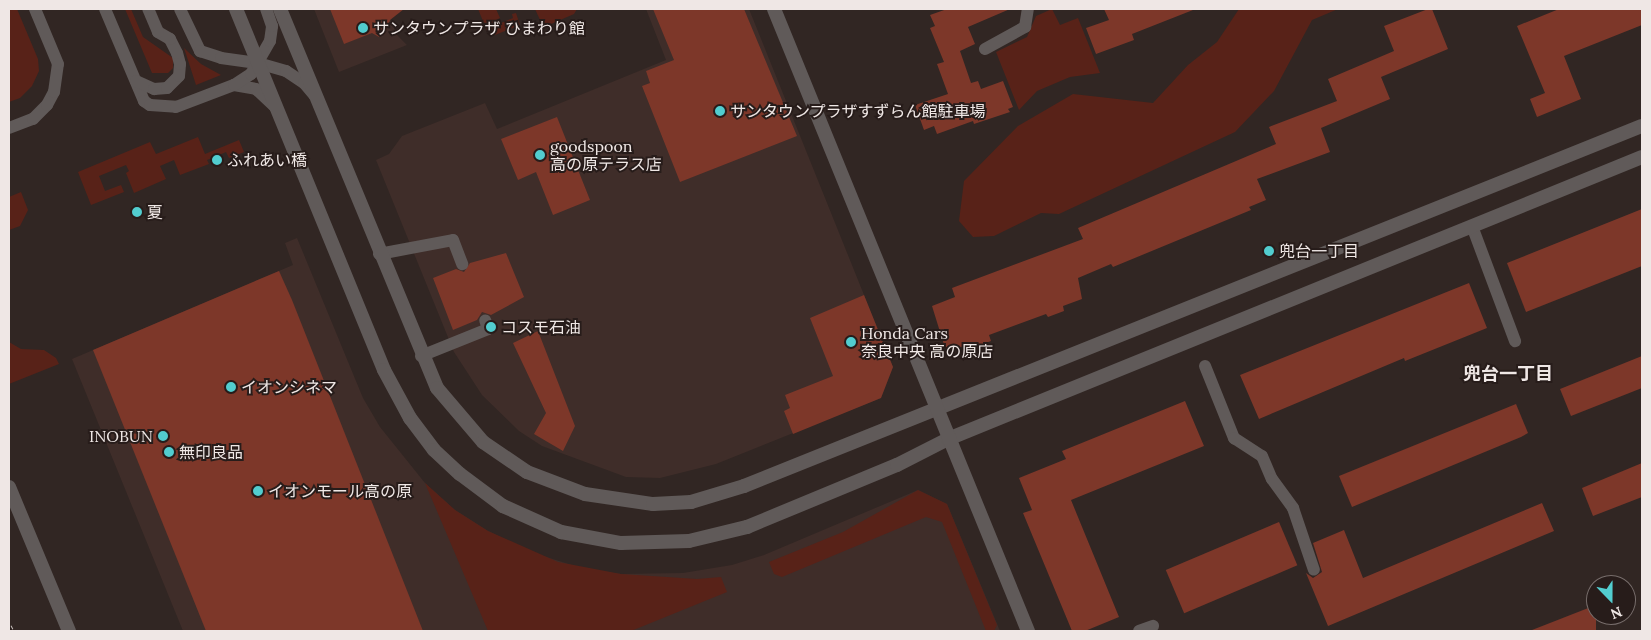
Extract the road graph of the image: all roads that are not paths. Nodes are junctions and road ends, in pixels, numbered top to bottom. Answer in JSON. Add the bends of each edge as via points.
{"nodes":[{"id":1,"x":35,"y":9,"type":"edge"},
{"id":2,"x":105,"y":9,"type":"edge"},
{"id":3,"x":148,"y":9,"type":"edge"},
{"id":4,"x":180,"y":9,"type":"edge"},
{"id":5,"x":236,"y":9,"type":"edge"},
{"id":6,"x":266,"y":9,"type":"edge"},
{"id":7,"x":280,"y":9,"type":"edge"},
{"id":8,"x":774,"y":9,"type":"edge"},
{"id":9,"x":1029,"y":9,"type":"edge"},
{"id":10,"x":170,"y":39,"type":"junction"},
{"id":11,"x":196,"y":44,"type":"junction"},
{"id":12,"x":985,"y":49,"type":"dead end"},
{"id":13,"x":258,"y":63,"type":"junction"},
{"id":14,"x":136,"y":81,"type":"junction"},
{"id":15,"x":234,"y":84,"type":"junction"},
{"id":16,"x":314,"y":95,"type":"junction"},
{"id":17,"x":277,"y":110,"type":"junction"},
{"id":18,"x":1642,"y":126,"type":"edge"},
{"id":19,"x":9,"y":128,"type":"edge"},
{"id":20,"x":1642,"y":156,"type":"edge"},
{"id":21,"x":1472,"y":226,"type":"junction"},
{"id":22,"x":379,"y":254,"type":"junction"},
{"id":23,"x":462,"y":264,"type":"dead end"},
{"id":24,"x":485,"y":320,"type":"dead end"},
{"id":25,"x":1515,"y":341,"type":"dead end"},
{"id":26,"x":421,"y":356,"type":"junction"},
{"id":27,"x":1205,"y":366,"type":"dead end"},
{"id":28,"x":938,"y":411,"type":"junction"},
{"id":29,"x":948,"y":439,"type":"junction"},
{"id":30,"x":9,"y":487,"type":"edge"},
{"id":31,"x":1314,"y":570,"type":"dead end"},
{"id":32,"x":1153,"y":626,"type":"dead end"},
{"id":33,"x":68,"y":631,"type":"edge"},
{"id":34,"x":1028,"y":631,"type":"edge"},
{"id":35,"x":1139,"y":631,"type":"edge"}],
"edges":[{"from":1,"to":19,"type":"lane","via":[[58,64],[57,80],[47,105],[32,119]]},
{"from":2,"to":14,"type":"lane"},
{"from":3,"to":10,"type":"lane","via":[[158,32]]},
{"from":4,"to":11,"type":"lane"},
{"from":5,"to":13,"type":"street"},
{"from":6,"to":13,"type":"lane","via":[[272,32]]},
{"from":7,"to":16,"type":"street"},
{"from":8,"to":28,"type":"street"},
{"from":9,"to":12,"type":"lane","via":[[1025,27]]},
{"from":10,"to":11,"type":"lane"},
{"from":10,"to":14,"type":"lane","via":[[180,64],[175,82],[167,88],[154,89]]},
{"from":11,"to":13,"type":"lane","via":[[207,55]]},
{"from":13,"to":15,"type":"lane","via":[[247,78]]},
{"from":13,"to":16,"type":"lane","via":[[286,71],[304,83]]},
{"from":13,"to":17,"type":"street"},
{"from":14,"to":15,"type":"lane","via":[[144,101],[168,108]]},
{"from":15,"to":17,"type":"lane","via":[[266,95]]},
{"from":16,"to":22,"type":"street"},
{"from":17,"to":29,"type":"street","via":[[396,397],[434,450],[460,474],[521,514],[561,532],[596,539],[652,544],[689,541],[747,527],[897,465]]},
{"from":18,"to":28,"type":"street"},
{"from":20,"to":21,"type":"street"},
{"from":21,"to":25,"type":"lane"},
{"from":21,"to":29,"type":"street"},
{"from":22,"to":23,"type":"lane","via":[[453,240]]},
{"from":22,"to":26,"type":"street"},
{"from":24,"to":26,"type":"lane","via":[[488,329]]},
{"from":26,"to":28,"type":"street","via":[[436,388],[467,427],[502,457],[569,490],[636,502],[676,503],[716,496]]},
{"from":27,"to":31,"type":"lane","via":[[1234,438],[1262,456],[1272,479],[1294,508]]},
{"from":28,"to":29,"type":"street"},
{"from":29,"to":34,"type":"street"},
{"from":30,"to":33,"type":"street"},
{"from":32,"to":35,"type":"lane"}]}
